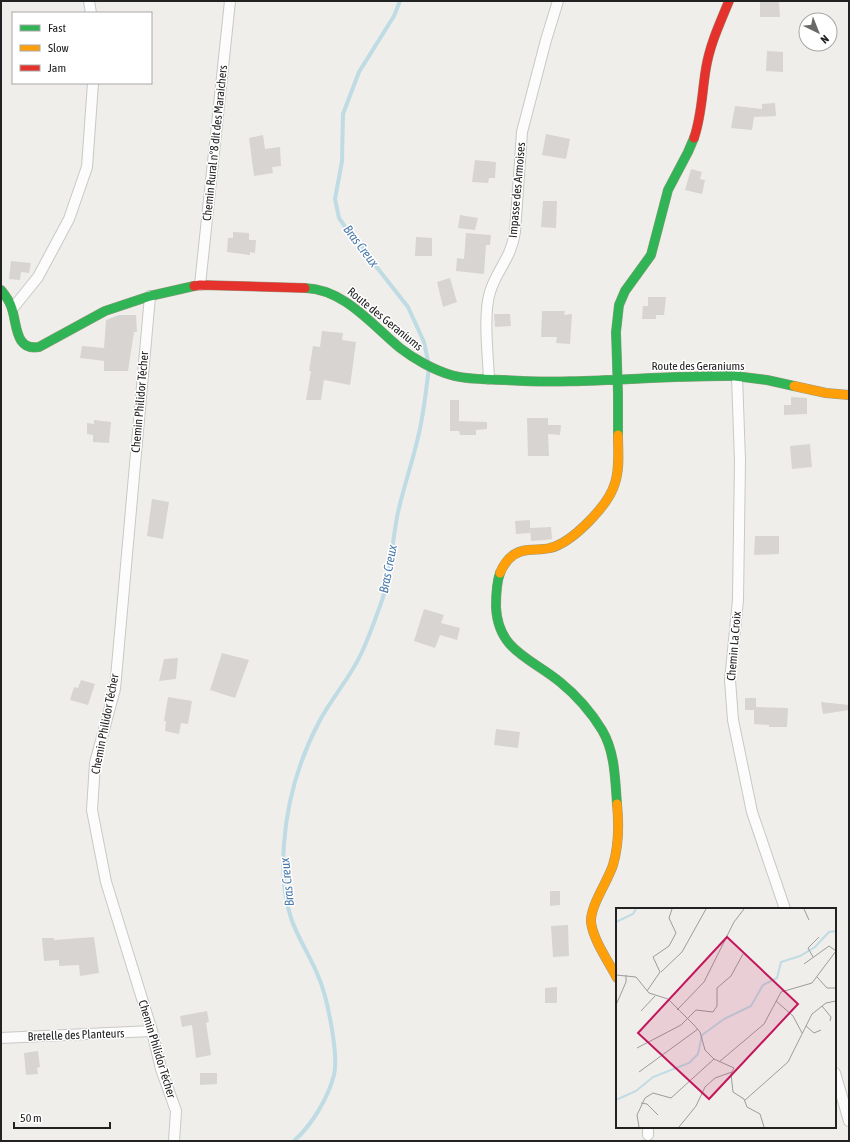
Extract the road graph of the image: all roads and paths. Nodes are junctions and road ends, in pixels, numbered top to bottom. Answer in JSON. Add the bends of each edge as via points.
{"nodes":[{"id":1,"x":90,"y":1,"type":"edge"},
{"id":2,"x":230,"y":1,"type":"edge"},
{"id":3,"x":558,"y":1,"type":"edge"},
{"id":4,"x":729,"y":1,"type":"edge"},
{"id":5,"x":91,"y":12,"type":"edge"},
{"id":6,"x":92,"y":84,"type":"edge"},
{"id":7,"x":200,"y":285,"type":"junction"},
{"id":8,"x":1,"y":290,"type":"edge"},
{"id":9,"x":150,"y":296,"type":"junction"},
{"id":10,"x":13,"y":308,"type":"junction"},
{"id":11,"x":737,"y":376,"type":"junction"},
{"id":12,"x":489,"y":379,"type":"junction"},
{"id":13,"x":618,"y":379,"type":"junction"},
{"id":14,"x":849,"y":395,"type":"edge"},
{"id":15,"x":785,"y":908,"type":"edge"},
{"id":16,"x":616,"y":976,"type":"edge"},
{"id":17,"x":152,"y":1031,"type":"junction"},
{"id":18,"x":1,"y":1038,"type":"edge"},
{"id":19,"x":836,"y":1076,"type":"edge"},
{"id":20,"x":849,"y":1121,"type":"edge"},
{"id":21,"x":174,"y":1141,"type":"edge"}],
"edges":[{"from":1,"to":5,"type":"street"},
{"from":2,"to":7,"type":"street","name":"Chemin Rural n°8 dit des Maraichers"},
{"from":3,"to":12,"type":"street","name":"Impasse des Armoises","via":[[522,132],[513,242],[492,285],[488,300]]},
{"from":4,"to":13,"type":"street","via":[[715,33],[706,67],[696,134],[668,190],[651,255],[622,294],[616,332]]},
{"from":6,"to":10,"type":"street","via":[[87,167],[69,218],[38,277]]},
{"from":7,"to":9,"type":"street","name":"Route des Geraniums"},
{"from":7,"to":12,"type":"street","name":"Route des Geraniums","via":[[312,288],[328,292],[343,299],[396,346],[416,360],[451,375]]},
{"from":8,"to":10,"type":"street","name":"Route des Geraniums"},
{"from":9,"to":10,"type":"street","name":"Route des Geraniums","via":[[105,311],[34,348],[24,345],[21,341]]},
{"from":9,"to":17,"type":"street","name":"Chemin Philidor Técher","via":[[115,689],[95,763],[92,810],[106,882]]},
{"from":11,"to":13,"type":"street","name":"Route des Geraniums"},
{"from":11,"to":14,"type":"street","name":"Route des Geraniums"},
{"from":11,"to":15,"type":"street","name":"Chemin La Croix","via":[[740,460],[738,600],[730,680],[733,720],[752,812]]},
{"from":12,"to":13,"type":"street","name":"Route des Geraniums","via":[[537,382]]},
{"from":13,"to":16,"type":"street","via":[[618,469],[614,487],[608,498],[582,528],[566,541],[550,548],[522,550],[512,555],[502,568],[497,582],[498,623],[506,641],[519,654],[558,680],[577,698],[593,716],[614,757],[620,826],[617,853],[591,919],[593,929]]},
{"from":17,"to":18,"type":"street","name":"Bretelle des Planteurs"},
{"from":17,"to":21,"type":"street","name":"Chemin Philidor Técher","via":[[161,1069],[176,1111]]},
{"from":19,"to":20,"type":"street"}]}
